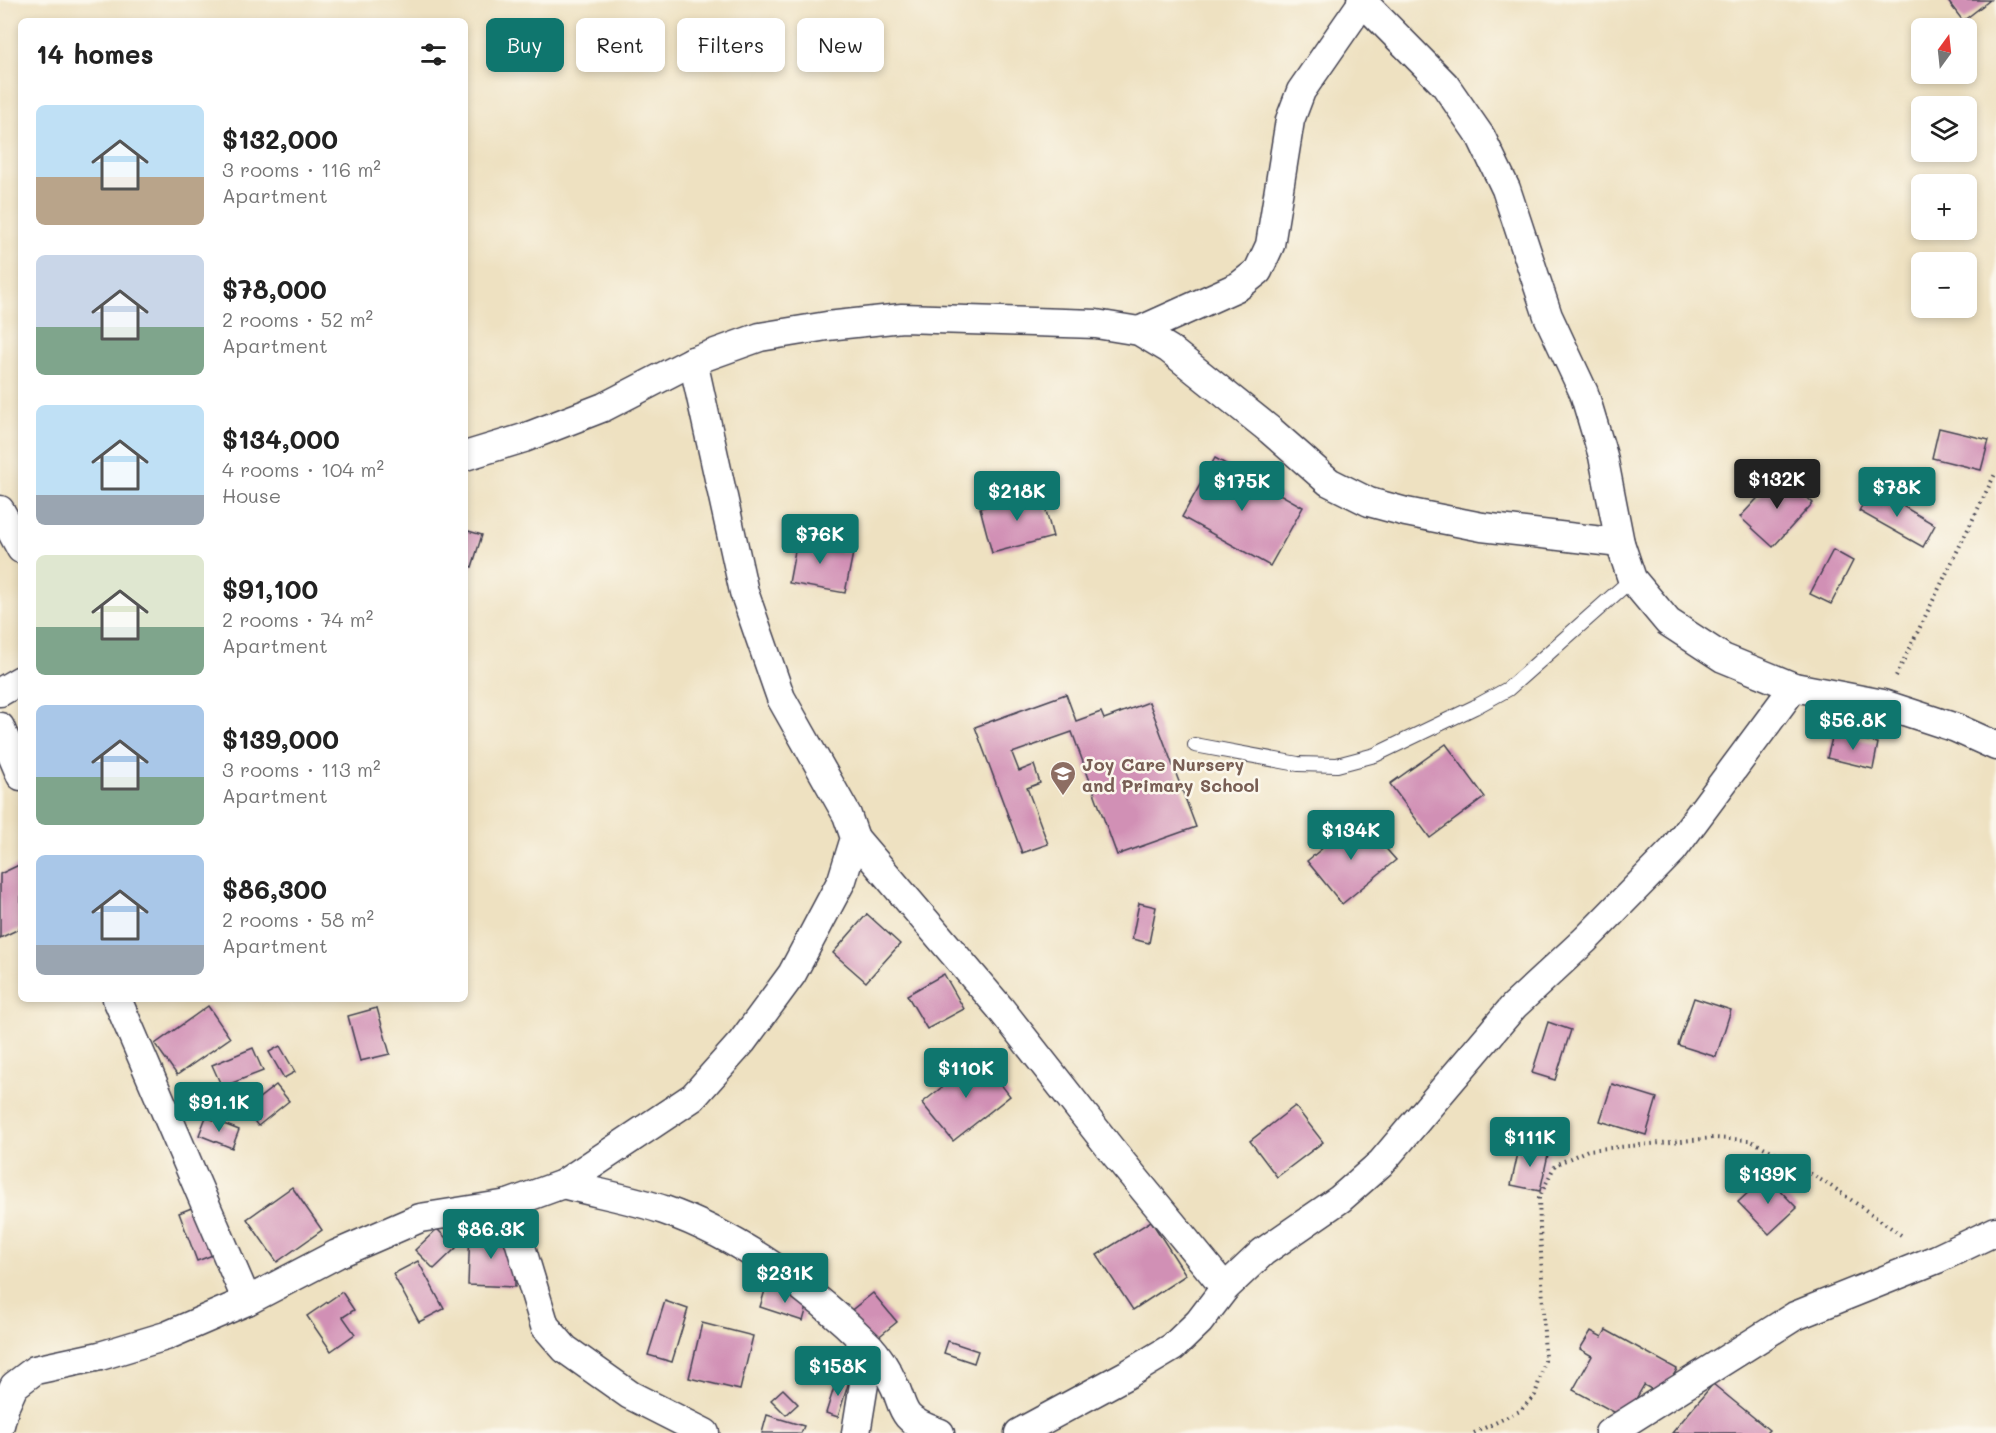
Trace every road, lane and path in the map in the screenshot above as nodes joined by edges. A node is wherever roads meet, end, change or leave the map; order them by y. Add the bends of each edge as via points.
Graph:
1 (1362, 2) edge
2 (1139, 331) junction
3 (693, 361) junction
4 (468, 455) edge
5 (1996, 472) edge
6 (0, 510) edge
7 (18, 543) edge
8 (1620, 543) junction
9 (1632, 579) junction
10 (18, 682) edge
11 (1794, 687) junction
12 (0, 692) edge
13 (1883, 704) junction
14 (0, 727) edge
15 (1196, 745) dead end
16 (1996, 746) edge
17 (18, 769) edge
18 (855, 838) junction
19 (118, 1002) edge
20 (563, 1184) junction
21 (508, 1204) junction
22 (1996, 1231) edge
23 (1937, 1259) junction
24 (1225, 1288) junction
25 (247, 1301) junction
26 (870, 1347) junction
27 (0, 1425) edge
28 (705, 1433) edge
29 (856, 1433) edge
30 (940, 1433) edge
31 (1018, 1433) edge
32 (1474, 1433) edge
33 (1609, 1433) edge

1 - 2 street via 1301,92 1290,120 1270,245 1258,272 1239,286
1 - 8 street via 1444,84 1481,136 1501,178 1548,316 1584,393 1604,456
2 - 3 street via 1085,324 902,318 760,337
2 - 8 street via 1178,356 1329,482 1369,502 1482,527
3 - 4 street via 604,408
3 - 18 street via 748,603 781,698 847,814
5 - 13 path
6 - 7 street
8 - 9 street
9 - 11 street via 1668,622 1723,658
9 - 15 lane via 1508,689 1375,755 1337,765 1299,764
10 - 12 street
11 - 13 street
11 - 24 street via 1673,850 1515,1006 1381,1163 1340,1198 1263,1252
13 - 16 street
14 - 17 street
18 - 20 street via 842,880 792,974 742,1042 693,1097
18 - 24 street via 1000,1008
19 - 25 street
20 - 21 street
20 - 26 street via 663,1210 707,1228 772,1266 830,1310
21 - 25 street via 420,1218 337,1254
21 - 28 street via 545,1326 565,1349 630,1395
22 - 23 street
23 - 32 path via 1837,1190 1749,1140 1713,1138 1588,1150 1555,1165 1539,1198 1545,1361 1535,1395 1520,1411
23 - 33 street via 1795,1316
24 - 31 street via 1173,1347
25 - 27 street via 165,1336 35,1370 14,1386
26 - 29 street
26 - 30 street via 896,1388 909,1418

